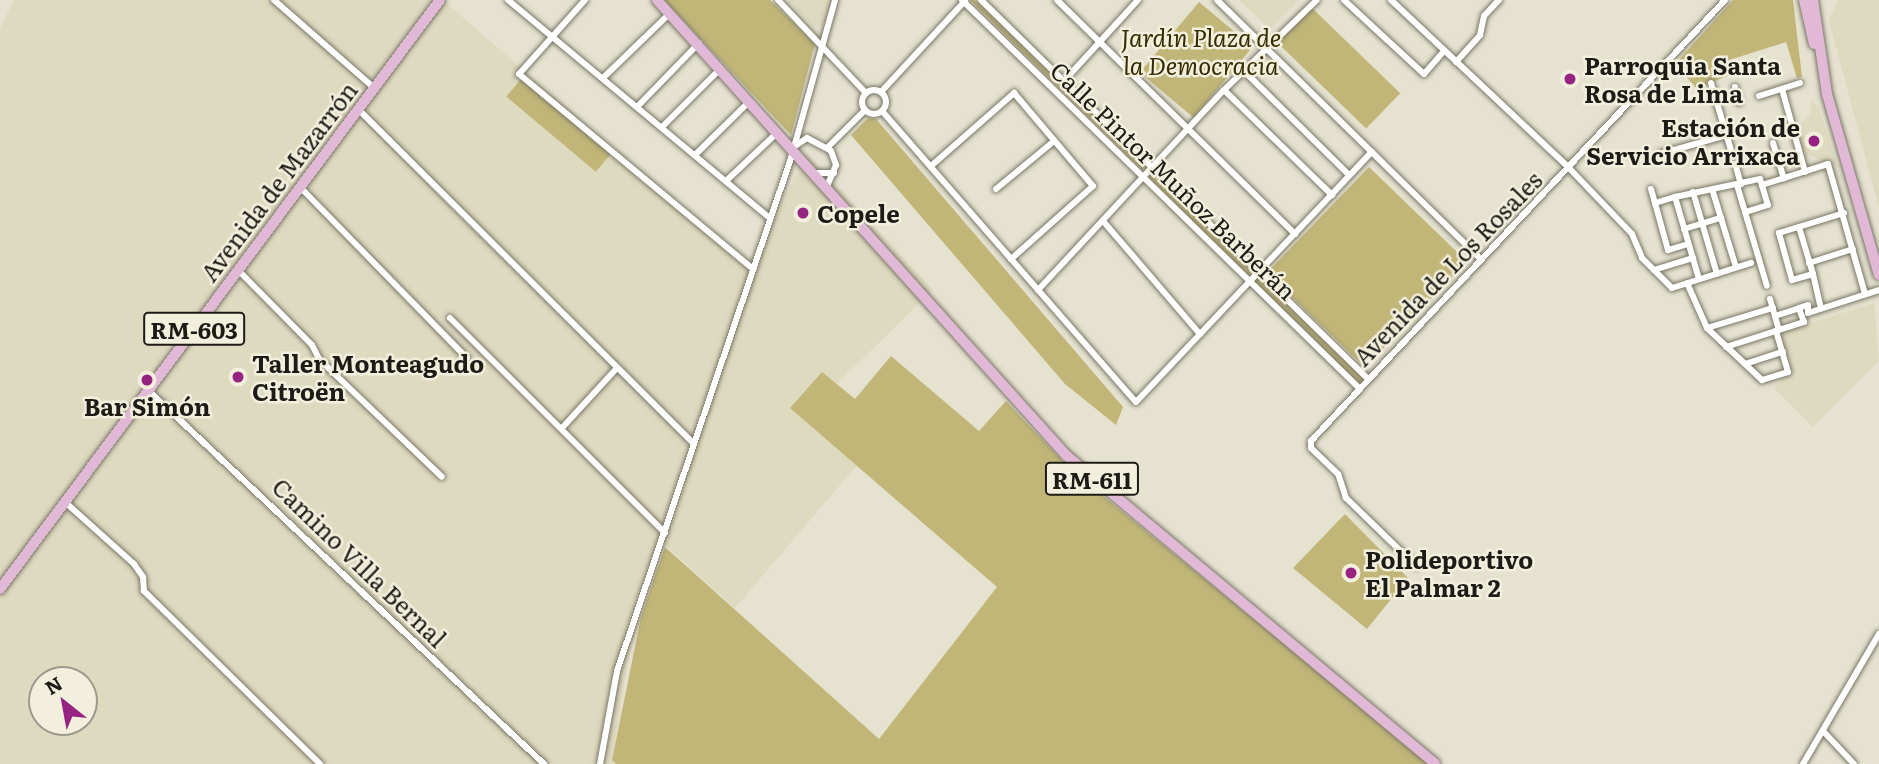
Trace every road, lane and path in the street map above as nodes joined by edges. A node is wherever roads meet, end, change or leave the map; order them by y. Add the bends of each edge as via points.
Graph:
1 (274, 0) edge
2 (440, 0) edge
3 (508, 0) edge
4 (657, 0) edge
5 (778, 0) edge
6 (835, 0) edge
7 (981, 0) edge
8 (1058, 0) edge
9 (1217, 0) edge
10 (1317, 0) edge
11 (1344, 0) edge
12 (1391, 0) edge
13 (1499, 0) edge
14 (1725, 0) edge
15 (1804, 0) edge
16 (1813, 0) edge
17 (964, 1) edge
18 (1135, 1) edge
19 (581, 2) edge
20 (670, 13) junction
21 (551, 35) junction
22 (699, 43) junction
23 (821, 43) junction
24 (1101, 43) junction
25 (1266, 47) junction
26 (1444, 51) junction
27 (1819, 58) junction
28 (1456, 62) junction
29 (721, 68) junction
30 (1243, 70) junction
31 (603, 78) junction
32 (1064, 82) junction
33 (1712, 83) dead end
34 (1800, 83) dead end
35 (1735, 87) dead end
36 (374, 88) junction
37 (1782, 89) junction
38 (1224, 90) junction
39 (881, 92) junction
40 (866, 93) junction
41 (1759, 96) dead end
42 (751, 100) junction
43 (1739, 102) dead end
44 (637, 107) junction
45 (358, 109) junction
46 (865, 110) junction
47 (882, 111) junction
48 (662, 127) junction
49 (1189, 128) junction
50 (799, 129) junction
51 (779, 132) junction
52 (1727, 135) junction
53 (807, 138) junction
54 (1054, 141) junction
55 (1773, 143) dead end
56 (794, 148) junction
57 (827, 148) junction
58 (1372, 152) junction
59 (1660, 154) dead end
60 (695, 155) junction
61 (1733, 158) dead end
62 (931, 166) junction
63 (1152, 167) junction
64 (1736, 167) dead end
65 (1569, 168) junction
66 (1805, 172) junction
67 (816, 173) junction
68 (834, 173) junction
69 (1349, 175) junction
70 (1143, 176) junction
71 (1784, 178) junction
72 (726, 181) junction
73 (1761, 182) junction
74 (1739, 185) junction
75 (827, 186) junction
76 (300, 187) junction
77 (996, 189) dead end
78 (1651, 189) dead end
79 (1693, 192) junction
80 (1713, 192) junction
81 (1332, 195) junction
82 (1675, 197) junction
83 (1655, 203) junction
84 (1745, 212) junction
85 (1844, 213) junction
86 (770, 218) junction
87 (1721, 218) junction
88 (1103, 221) junction
89 (1702, 224) junction
90 (1799, 227) junction
91 (1684, 229) junction
92 (1295, 234) junction
93 (1688, 244) junction
94 (1853, 249) junction
95 (1693, 258) junction
96 (1011, 259) junction
97 (1481, 260) junction
98 (1751, 262) dead end
99 (1809, 262) junction
100 (1736, 267) junction
101 (753, 269) junction
102 (238, 270) junction
103 (1654, 270) junction
104 (1259, 272) junction
105 (1717, 274) junction
106 (1813, 274) junction
107 (1879, 275) edge
108 (1699, 279) junction
109 (1250, 282) junction
110 (1687, 283) junction
111 (1767, 286) dead end
112 (1038, 290) junction
113 (1879, 290) edge
114 (1865, 295) junction
115 (1770, 299) dead end
116 (1773, 308) junction
117 (1799, 308) junction
118 (1821, 308) junction
119 (1775, 316) junction
120 (450, 318) dead end
121 (1707, 328) junction
122 (1778, 330) junction
123 (1200, 334) junction
124 (1726, 347) junction
125 (1783, 352) junction
126 (467, 358) dead end
127 (1745, 364) junction
128 (617, 369) junction
129 (1368, 379) junction
130 (1359, 388) junction
131 (148, 390) junction
132 (562, 428) junction
133 (692, 443) junction
134 (442, 477) dead end
135 (65, 502) junction
136 (665, 533) junction
137 (1416, 566) dead end
138 (0, 589) edge
139 (1879, 634) edge
140 (1823, 731) junction
141 (320, 764) edge
142 (544, 764) edge
143 (600, 764) edge
144 (1435, 764) edge
145 (1803, 764) edge
146 (1854, 764) edge

1 - 36 street
2 - 36 main road, Avenida de Mazarrón / RM-603
3 - 21 street
4 - 20 main road, RM-611
5 - 23 street
6 - 23 street
7 - 32 street, Calle Pintor Muñoz Barberán
8 - 24 street
9 - 25 street
10 - 25 street
11 - 26 street via 1424,74
12 - 26 street
13 - 28 street via 1484,16 1480,34
14 - 65 street, Avenida de Los Rosales
15 - 27 main road
16 - 27 main road
17 - 39 street
17 - 70 street, Calle Pintor Muñoz Barberán
18 - 24 street
19 - 21 street
20 - 22 main road, RM-611
20 - 31 street
21 - 31 street
21 - 101 street via 519,74
22 - 29 main road, RM-611
22 - 44 street
23 - 40 street
23 - 50 street
24 - 32 street
24 - 49 street
25 - 30 street
25 - 58 street
26 - 28 street
27 - 107 main road
28 - 65 street
29 - 42 main road, RM-611
29 - 48 street
30 - 38 street
30 - 69 street
31 - 44 street
32 - 63 street, Calle Pintor Muñoz Barberán
33 - 52 street
34 - 37 street
35 - 43 street
36 - 45 main road, Avenida de Mazarrón / RM-603
37 - 41 street
37 - 66 street
38 - 49 street
38 - 81 street
39 - 40 street
39 - 47 street via 887,101
40 - 46 street
42 - 51 main road, RM-611
42 - 60 street
44 - 48 street
45 - 76 main road, Avenida de Mazarrón / RM-603
45 - 128 street
46 - 47 street via 873,114
46 - 57 street
47 - 62 street
48 - 60 street
49 - 63 street
49 - 92 street
50 - 53 street
50 - 56 street
51 - 56 main road, RM-611
51 - 72 street
52 - 59 street
52 - 61 street
53 - 56 street
53 - 57 street
54 - 62 street via 1014,93
54 - 77 street
54 - 96 street via 1093,187
55 - 71 street
56 - 67 main road, RM-611
56 - 86 street
57 - 68 street via 834,158
58 - 69 street
58 - 97 street
60 - 72 street
62 - 96 street
63 - 70 street
63 - 104 street, Calle Pintor Muñoz Barberán
64 - 74 street
65 - 97 street, Avenida de Los Rosales
65 - 103 street via 1632,234 1642,258
66 - 71 street
66 - 85 street via 1828,164
67 - 68 street
67 - 75 main road, RM-611
68 - 75 street
69 - 81 street
70 - 88 street
70 - 109 street, Calle Pintor Muñoz Barberán
71 - 73 street
72 - 86 street
73 - 74 street
73 - 84 street via 1768,205
74 - 80 street
74 - 84 street
75 - 144 main road, RM-611 via 1083,472
76 - 102 main road, Avenida de Mazarrón / RM-603
76 - 126 street
78 - 83 street
79 - 80 street via 1712,186
79 - 82 street
79 - 89 street
80 - 87 street
81 - 92 street
82 - 83 street
82 - 91 street
83 - 93 street via 1668,250
84 - 111 street
85 - 90 street
85 - 94 street
86 - 101 street
87 - 89 street
87 - 100 street
88 - 112 street
88 - 123 street
89 - 91 street
89 - 105 street
90 - 99 street
90 - 106 street via 1779,233 1793,280
91 - 93 street
92 - 104 street
93 - 95 street
94 - 99 street
94 - 114 street
95 - 103 street
95 - 108 street
96 - 112 street
97 - 129 street, Avenida de Los Rosales
98 - 100 street
99 - 106 street
100 - 105 street
101 - 133 street
102 - 131 main road, Avenida de Mazarrón / RM-603
102 - 134 street via 312,345 319,359
103 - 110 street via 1672,288
104 - 109 street
104 - 129 street, Calle Pintor Muñoz Barberán
105 - 108 street
106 - 118 street
108 - 110 street
109 - 123 street
109 - 130 street, Calle Pintor Muñoz Barberán
110 - 121 street
112 - 123 street via 1136,402
113 - 114 street
114 - 118 street
115 - 116 street
116 - 119 street
116 - 121 street
117 - 118 street via 1808,305 1808,313
117 - 119 street
117 - 122 street via 1804,322
119 - 122 street
120 - 132 street
121 - 124 street
122 - 124 street
122 - 125 street
124 - 127 street
125 - 127 street
125 - 127 street via 1788,372 1762,380
128 - 132 street
128 - 133 street
129 - 130 street, Avenida de Los Rosales
130 - 137 street, Avenida de Los Rosales via 1311,441 1311,448 1338,474 1346,498
131 - 135 main road, Avenida de Mazarrón / RM-603
131 - 142 street, Camino Villa Bernal
132 - 136 street
133 - 136 street
135 - 138 main road, Avenida de Mazarrón / RM-603
135 - 141 street via 134,564 143,577 144,591
136 - 143 street via 617,671
139 - 140 street
140 - 145 street
140 - 146 street

